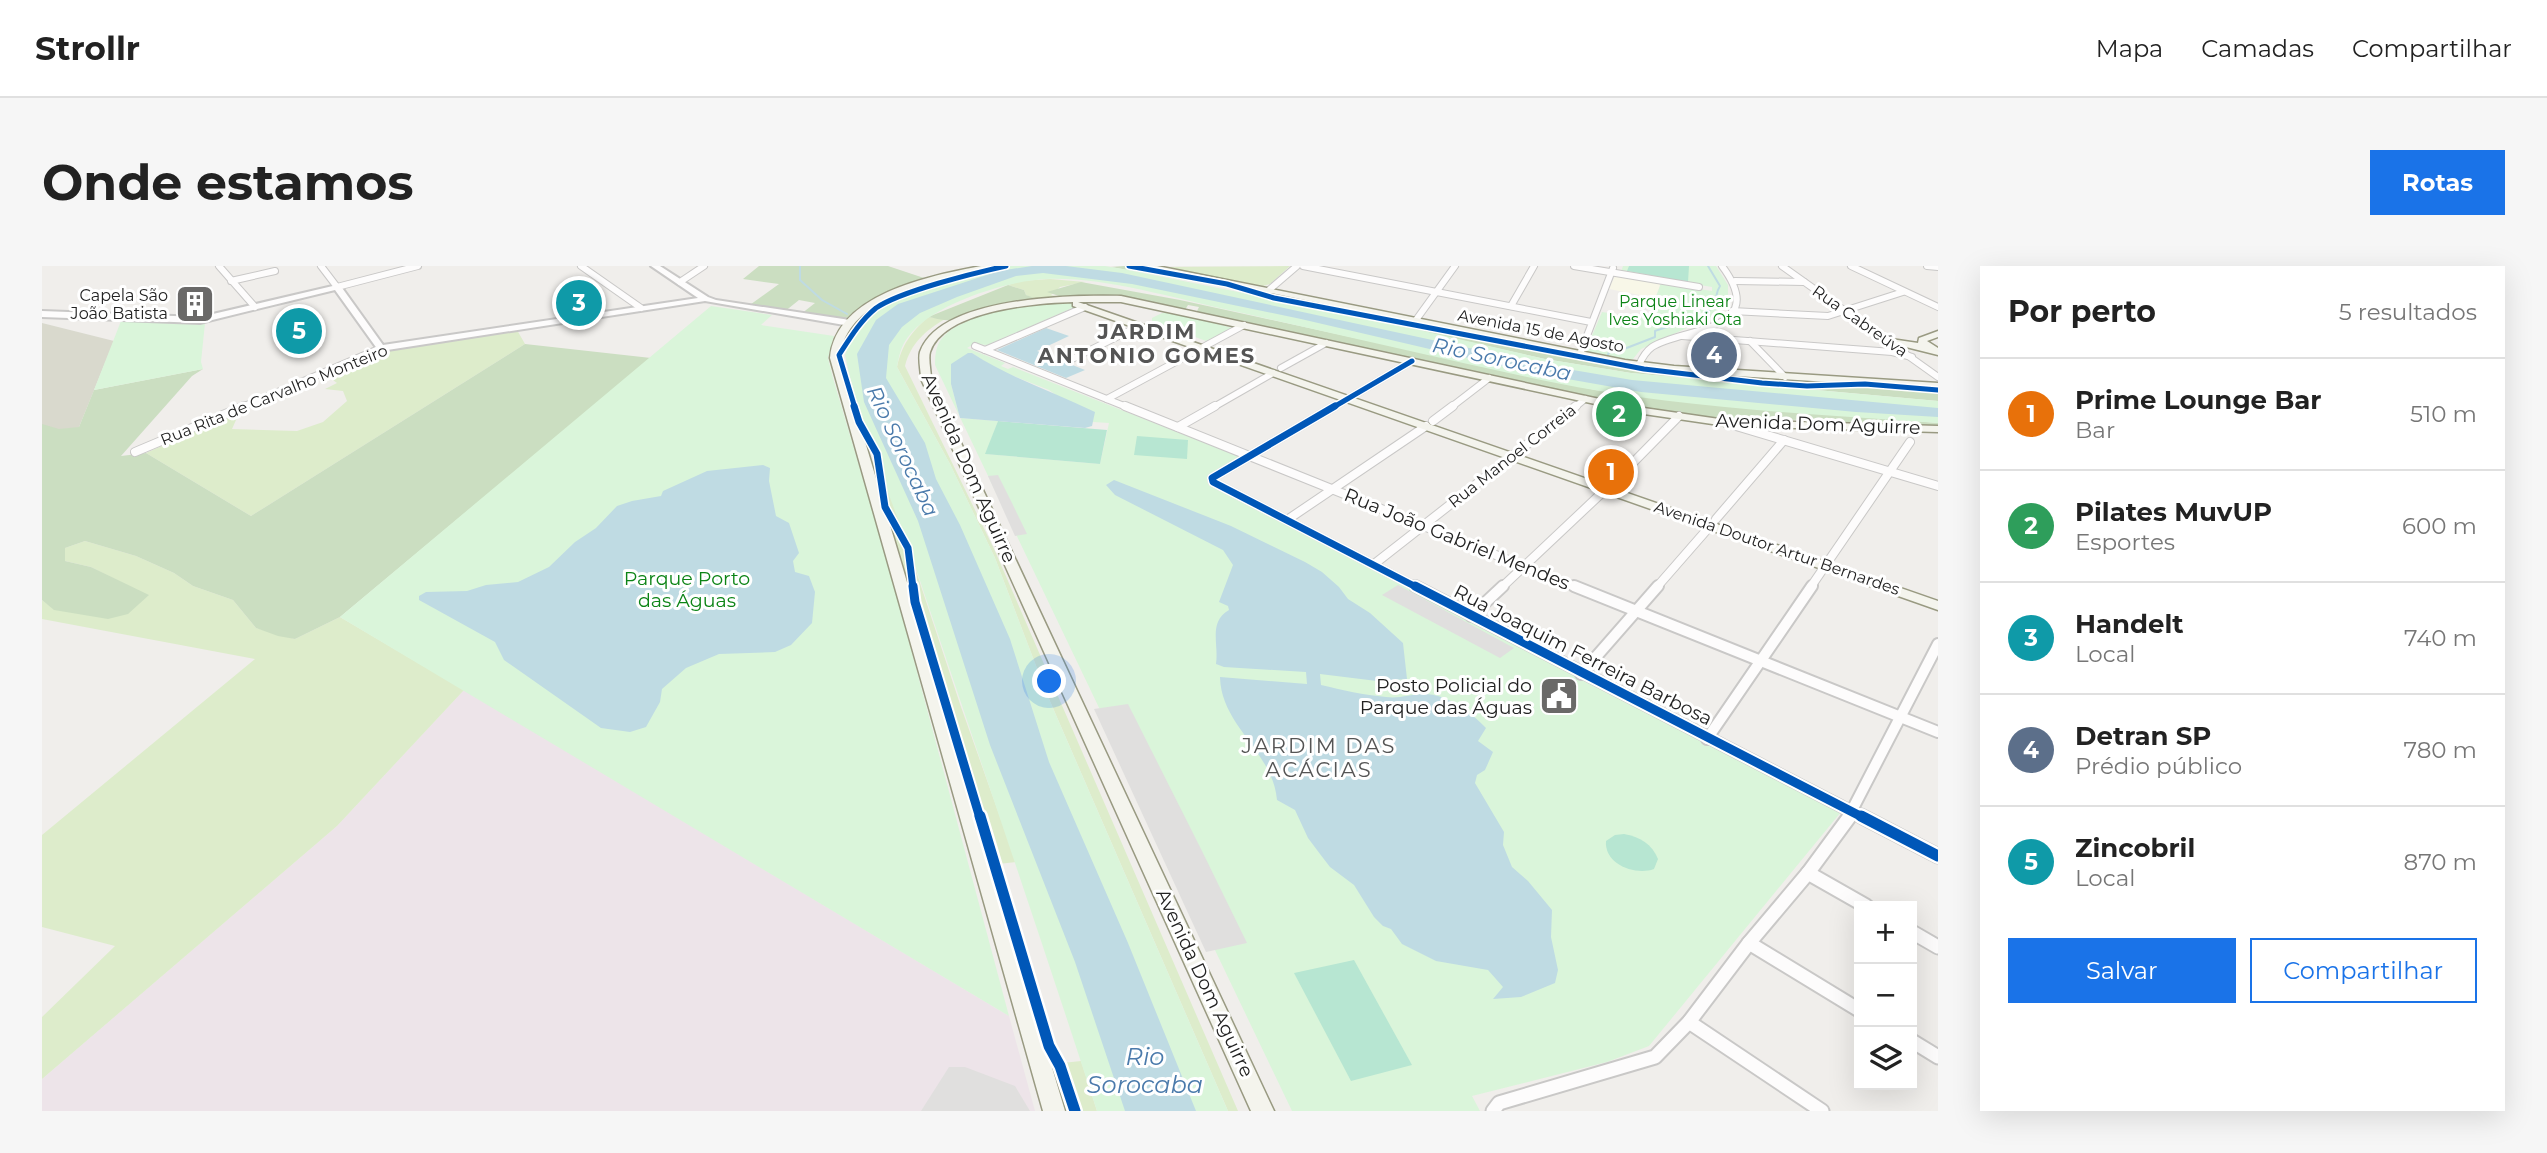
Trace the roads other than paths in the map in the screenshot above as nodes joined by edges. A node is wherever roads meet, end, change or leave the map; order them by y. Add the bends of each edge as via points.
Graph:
1 (219, 266) edge
2 (321, 266) edge
3 (418, 266) edge
4 (581, 266) edge
5 (655, 266) edge
6 (994, 266) edge
7 (1144, 266) edge
8 (1297, 266) edge
9 (1303, 266) edge
10 (1373, 266) edge
11 (1455, 266) edge
12 (1534, 266) edge
13 (1574, 266) edge
14 (1722, 266) edge
15 (1782, 266) edge
16 (1851, 266) edge
17 (1927, 266) edge
18 (702, 267) edge
19 (1938, 267) edge
20 (1612, 269) edge
21 (275, 271) dead end
22 (1363, 278) junction
23 (231, 281) junction
24 (1735, 281) junction
25 (680, 282) junction
26 (1804, 282) junction
27 (337, 287) junction
28 (1699, 287) dead end
29 (1269, 290) junction
30 (1437, 292) junction
31 (1903, 292) junction
32 (705, 299) junction
33 (1080, 305) joint
34 (1511, 306) junction
35 (255, 307) junction
36 (1938, 307) edge
37 (642, 308) junction
38 (1170, 309) junction
39 (1732, 311) junction
40 (1847, 312) junction
41 (42, 314) edge
42 (1416, 320) junction
43 (1591, 322) junction
44 (850, 323) junction
45 (1142, 324) junction
46 (1244, 325) junction
47 (1938, 334) edge
48 (1682, 336) junction
49 (1750, 341) junction
50 (1326, 343) junction
51 (1895, 344) junction
52 (975, 346) dead end
53 (1206, 346) junction
54 (381, 348) junction
55 (985, 350) junction
56 (1875, 350) junction
57 (1933, 350) edge
58 (1580, 354) junction
59 (1912, 357) junction
60 (1070, 360) dead end
61 (1412, 361) junction
62 (1639, 365) junction
63 (1277, 371) junction
64 (1785, 377) junction
65 (1938, 377) edge
66 (1489, 378) junction
67 (1938, 386) edge
68 (1351, 396) junction
69 (1107, 399) junction
70 (1585, 399) junction
71 (1679, 416) junction
72 (1429, 423) junction
73 (1178, 427) junction
74 (1759, 429) junction
75 (1938, 429) edge
76 (1784, 440) junction
77 (1910, 442) dead end
78 (135, 452) dead end
79 (1516, 454) junction
80 (1248, 456) junction
81 (1889, 472) junction
82 (1609, 486) junction
83 (1938, 486) edge
84 (1332, 489) junction
85 (1287, 520) junction
86 (1713, 522) junction
87 (1424, 526) junction
88 (1828, 562) junction
89 (1373, 565) junction
90 (1524, 566) junction
91 (1938, 595) edge
92 (1938, 606) edge
93 (1636, 611) junction
94 (1471, 617) junction
95 (1938, 644) edge
96 (1760, 661) junction
97 (1581, 674) junction
98 (1901, 717) junction
99 (1938, 732) edge
100 (1707, 738) junction
101 (1852, 813) junction
102 (1938, 856) edge
103 (1808, 873) junction
104 (1857, 901) edge
105 (1917, 935) edge
106 (1749, 943) junction
107 (1938, 947) edge
108 (1854, 1007) edge
109 (1689, 1022) junction
110 (1917, 1044) edge
111 (1938, 1057) edge
112 (1054, 1111) edge
113 (1263, 1111) edge
114 (1493, 1111) edge
115 (1822, 1111) edge

1 - 23 street
2 - 27 street
3 - 27 street
4 - 37 street
5 - 25 street
6 - 44 main road via 896,292
7 - 29 main road, Avenida 15 de Agosto
8 - 29 street
9 - 22 street
10 - 22 street
11 - 30 street
12 - 34 street
13 - 20 street
14 - 24 street
15 - 26 street, Rua Cabreúva
16 - 31 street
17 - 19 street
18 - 25 street
20 - 28 street
20 - 43 street
21 - 23 street
22 - 30 street
23 - 35 street
24 - 26 street
24 - 39 street via 1738,295
25 - 32 street
26 - 40 street, Rua Cabreúva
27 - 35 street
27 - 54 street
29 - 42 main road, Avenida 15 de Agosto
30 - 34 street
30 - 42 street
31 - 36 street
31 - 40 street
32 - 37 street, Rua Rita de Carvalho Monteiro
32 - 44 street
33 - 45 main road, Avenida Doutor Artur Bernardes
33 - 55 street
34 - 43 street
35 - 41 street via 200,320
37 - 54 street, Rua Rita de Carvalho Monteiro
38 - 45 main road
38 - 46 main road, Avenida Dom Aguirre
38 - 113 main road, Avenida Dom Aguirre via 1093,298 985,312 953,322 930,338 922,368
39 - 40 street via 1821,316
39 - 48 street via 1703,331
40 - 51 street, Rua Cabreúva
42 - 58 main road, Avenida 15 de Agosto
43 - 58 street
44 - 112 main road via 837,341 835,358
45 - 53 main road, Avenida Doutor Artur Bernardes
45 - 60 street
46 - 50 main road, Avenida Dom Aguirre
46 - 53 street
47 - 57 main road via 1922,340
48 - 49 street
48 - 62 street via 1654,345
49 - 56 street
49 - 64 street
50 - 61 main road, Avenida Dom Aguirre
50 - 63 street
51 - 56 street
51 - 57 main road
51 - 59 street, Rua Cabreúva
52 - 55 street, Rua João Gabriel Mendes
53 - 63 main road, Avenida Doutor Artur Bernardes
53 - 69 street
54 - 78 street, Rua Rita de Carvalho Monteiro
55 - 69 street, Rua João Gabriel Mendes
56 - 59 street
58 - 62 main road, Avenida 15 de Agosto
59 - 65 street, Rua Cabreúva
61 - 66 main road, Avenida Dom Aguirre
61 - 68 street
62 - 64 main road, Avenida 15 de Agosto
63 - 68 main road, Avenida Doutor Artur Bernardes
63 - 73 street
64 - 67 main road, Avenida 15 de Agosto
66 - 70 main road, Avenida Dom Aguirre
66 - 72 street
68 - 72 main road, Avenida Doutor Artur Bernardes
68 - 80 street
69 - 73 street, Rua João Gabriel Mendes
70 - 71 main road, Avenida Dom Aguirre
70 - 79 street, Rua Manoel Correia
71 - 74 main road, Avenida Dom Aguirre
71 - 82 street
72 - 79 main road, Avenida Doutor Artur Bernardes
72 - 84 street
73 - 80 street, Rua João Gabriel Mendes
74 - 75 main road, Avenida Dom Aguirre
74 - 76 street
76 - 81 street
76 - 86 street
77 - 81 street
79 - 82 main road, Avenida Doutor Artur Bernardes
79 - 87 street, Rua Manoel Correia
80 - 84 street, Rua João Gabriel Mendes
80 - 85 street, Rua Joaquim Ferreira Barbosa via 1212,478 1213,482
81 - 83 street
81 - 88 street
82 - 86 main road, Avenida Doutor Artur Bernardes
82 - 90 street
84 - 85 street
84 - 87 street, Rua João Gabriel Mendes
85 - 89 street, Rua Joaquim Ferreira Barbosa
86 - 88 main road, Avenida Doutor Artur Bernardes
86 - 93 street
87 - 89 street, Rua Manoel Correia
87 - 90 street, Rua João Gabriel Mendes
88 - 91 main road, Avenida Doutor Artur Bernardes
88 - 92 main road, Avenida Doutor Artur Bernardes
88 - 96 street
89 - 94 street, Rua Joaquim Ferreira Barbosa
90 - 93 street, Rua João Gabriel Mendes
90 - 94 street
93 - 96 street, Rua João Gabriel Mendes
93 - 97 street
94 - 97 street, Rua Joaquim Ferreira Barbosa
95 - 98 street
96 - 98 street, Rua João Gabriel Mendes
96 - 100 street
97 - 100 street, Rua Joaquim Ferreira Barbosa
98 - 99 street, Rua João Gabriel Mendes
98 - 101 street
100 - 101 street, Rua Joaquim Ferreira Barbosa
101 - 102 street, Rua Joaquim Ferreira Barbosa
101 - 103 street
103 - 104 street
103 - 106 street
105 - 107 street
106 - 108 street
106 - 109 street
109 - 114 street via 1655,1057 1499,1103
109 - 115 street
110 - 111 street

